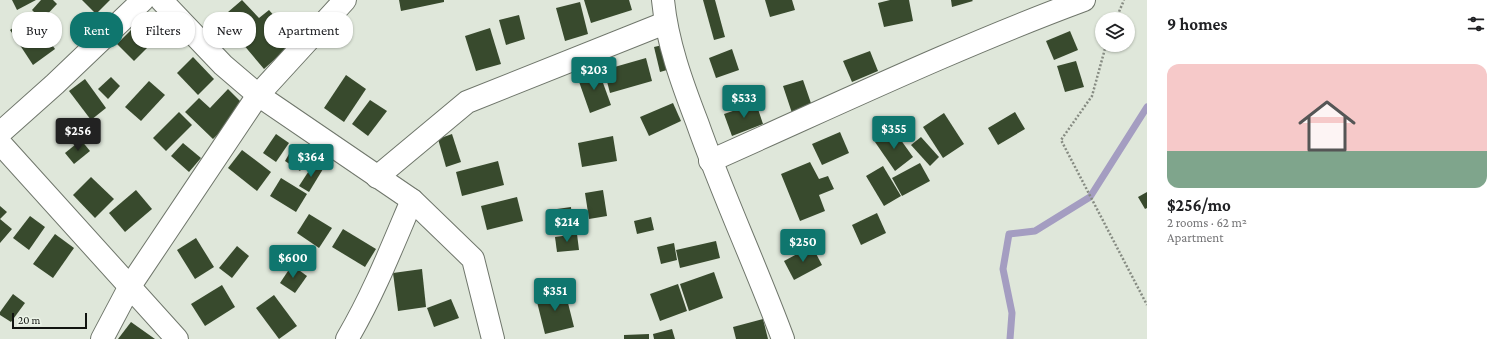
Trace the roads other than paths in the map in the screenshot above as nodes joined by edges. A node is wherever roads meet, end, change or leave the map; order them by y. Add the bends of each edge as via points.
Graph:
1 (143, 0) edge
2 (161, 0) edge
3 (345, 0) edge
4 (663, 0) edge
5 (1084, 0) edge
6 (665, 23) junction
7 (258, 95) junction
8 (0, 133) edge
9 (0, 143) edge
10 (710, 161) junction
11 (378, 177) junction
12 (412, 200) junction
13 (130, 286) junction
14 (102, 339) edge
15 (177, 339) edge
16 (347, 339) edge
17 (494, 339) edge
18 (783, 339) edge

1 - 8 street
2 - 7 street via 223,65
3 - 7 street
4 - 6 street
5 - 10 street via 970,45
6 - 10 street
6 - 11 street via 467,102
7 - 11 street
7 - 13 street
9 - 13 street
10 - 18 street
11 - 12 street
12 - 16 street
12 - 17 street via 473,259
13 - 14 street
13 - 15 street

